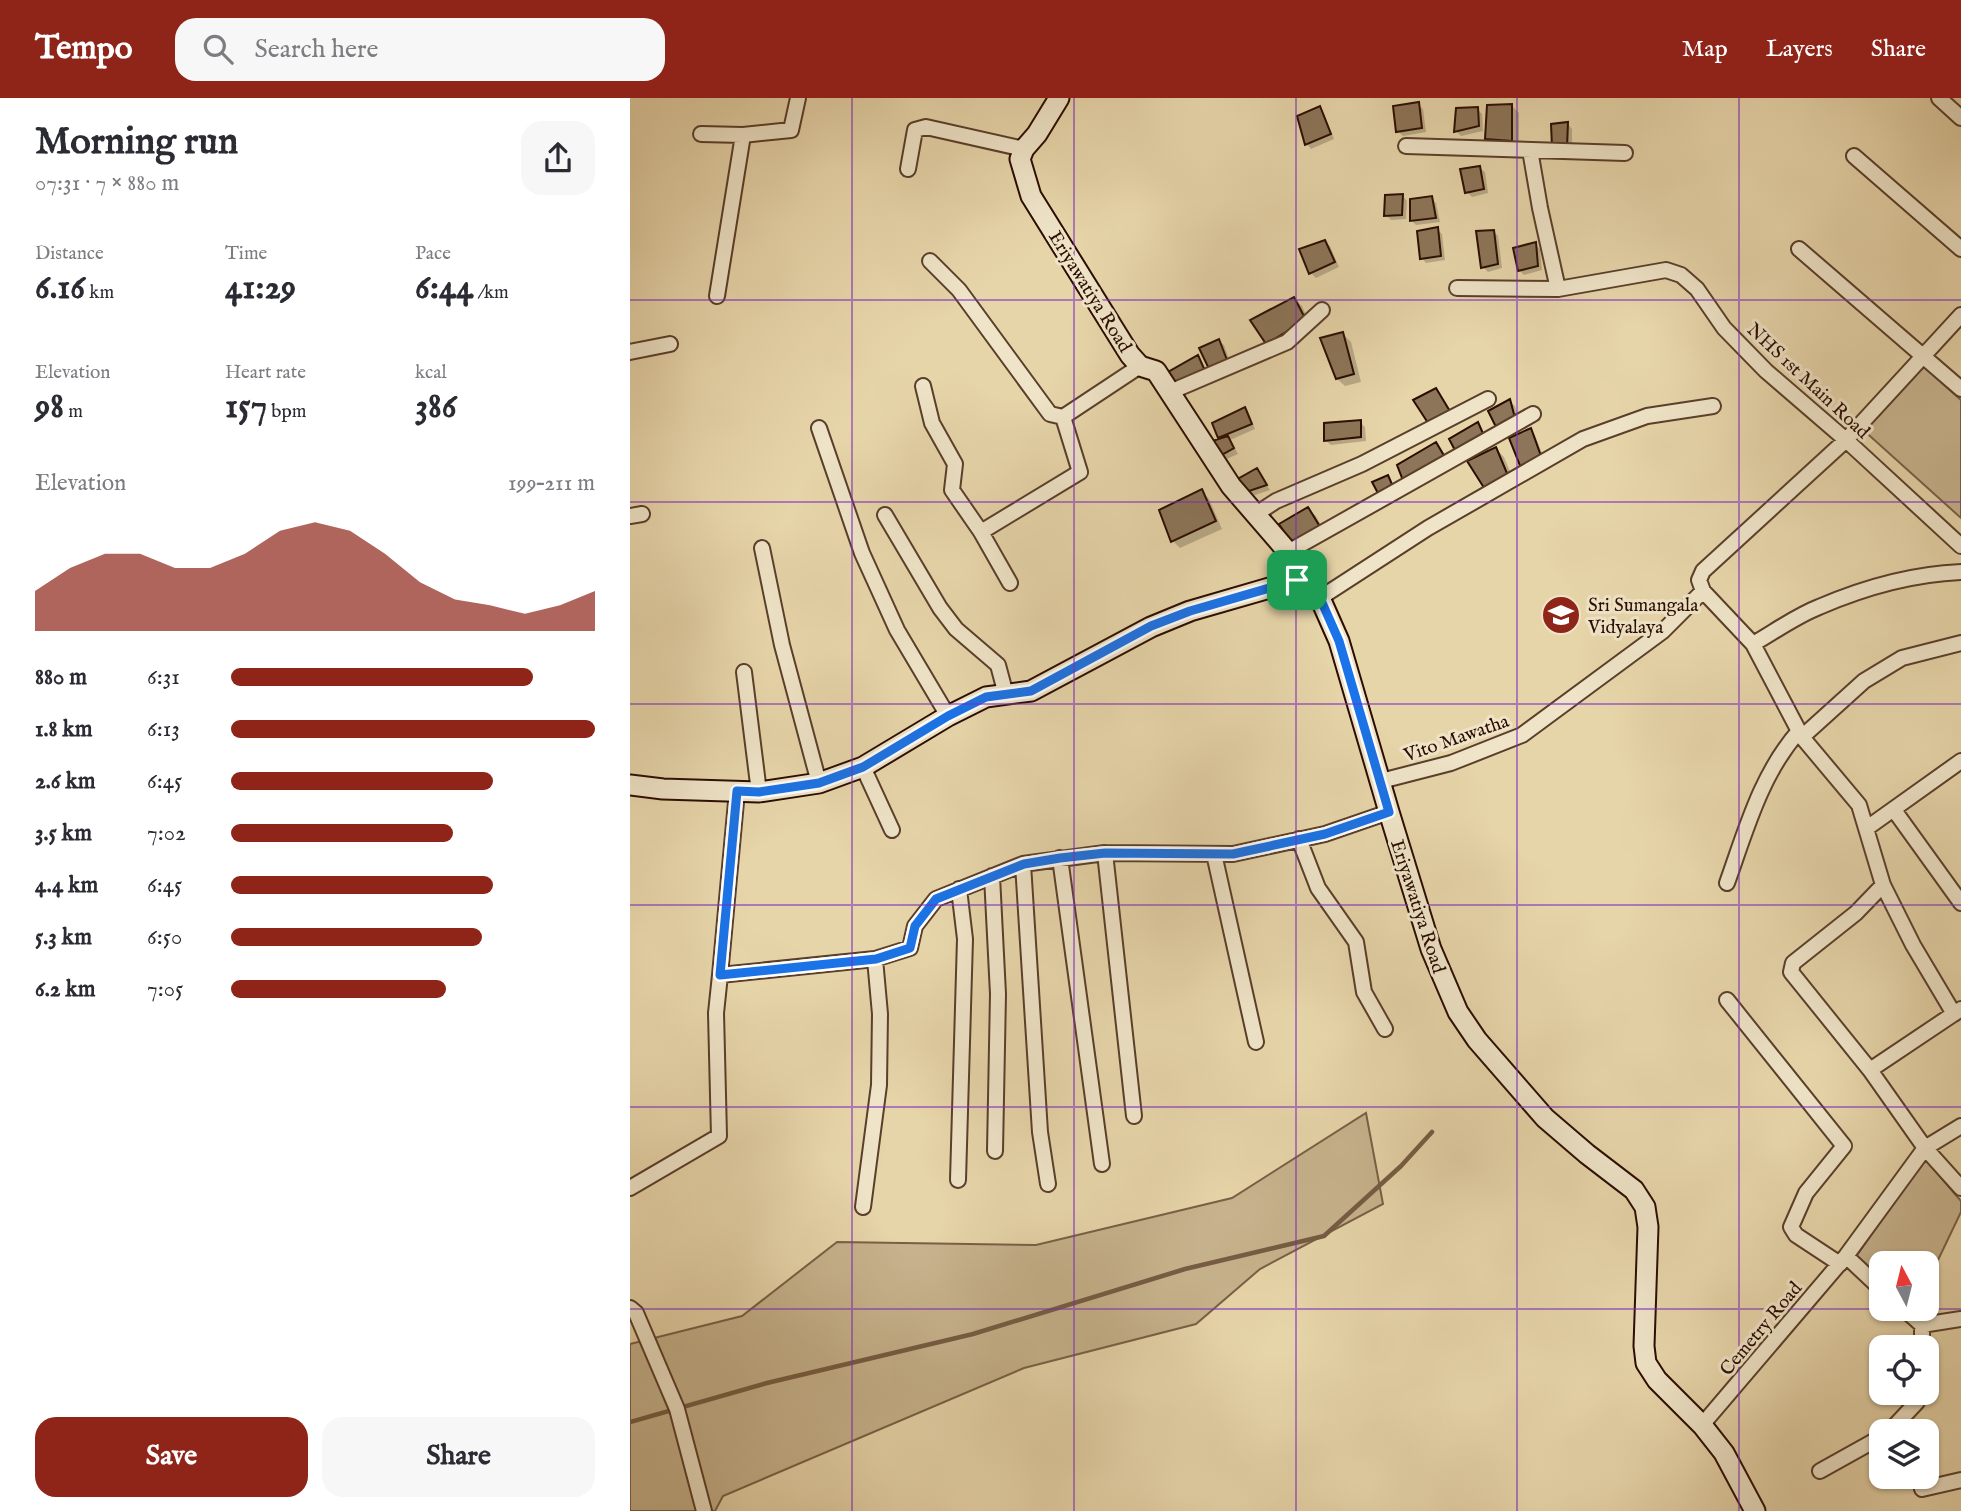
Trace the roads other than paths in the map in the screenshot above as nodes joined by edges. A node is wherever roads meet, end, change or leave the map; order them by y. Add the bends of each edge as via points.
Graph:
1 (799, 98) edge
2 (1059, 98) edge
3 (1939, 98) edge
4 (1961, 118) edge
5 (701, 134) dead end
6 (743, 135) junction
7 (1406, 146) dead end
8 (1024, 149) junction
9 (1530, 150) junction
10 (1625, 153) dead end
11 (1854, 156) dead end
12 (908, 169) dead end
13 (1799, 249) dead end
14 (1961, 249) edge
15 (930, 261) dead end
16 (1458, 288) dead end
17 (1559, 289) junction
18 (717, 296) dead end
19 (1322, 310) dead end
20 (1961, 314) edge
21 (670, 344) dead end
22 (630, 352) edge
23 (1924, 355) junction
24 (1140, 366) junction
25 (923, 386) dead end
26 (1961, 389) edge
27 (1170, 392) junction
28 (1488, 399) dead end
29 (1713, 406) dead end
30 (1533, 414) dead end
31 (1063, 417) junction
32 (819, 428) dead end
33 (1846, 440) junction
34 (1256, 514) junction
35 (886, 515) dead end
36 (981, 532) junction
37 (1961, 546) edge
38 (762, 548) dead end
39 (1288, 552) junction
40 (1961, 572) edge
41 (1297, 580) junction
42 (1010, 583) dead end
43 (1703, 591) junction
44 (1320, 598) junction
45 (1961, 643) edge
46 (1753, 644) junction
47 (744, 673) dead end
48 (1006, 695) junction
49 (948, 716) junction
50 (1800, 734) junction
51 (1961, 761) edge
52 (863, 767) junction
53 (1381, 781) junction
54 (819, 783) junction
55 (630, 785) edge
56 (737, 791) junction
57 (759, 792) junction
58 (1894, 810) junction
59 (1389, 812) junction
60 (1867, 828) junction
61 (892, 830) dead end
62 (1300, 839) junction
63 (1105, 853) junction
64 (1214, 853) junction
65 (1060, 858) junction
66 (1024, 864) junction
67 (992, 876) junction
68 (1727, 883) dead end
69 (1882, 884) junction
70 (959, 889) junction
71 (1959, 894) edge
72 (876, 959) junction
73 (720, 975) junction
74 (1727, 1000) dead end
75 (1957, 1012) edge
76 (1385, 1029) dead end
77 (1256, 1042) dead end
78 (1870, 1070) junction
79 (1134, 1116) dead end
80 (1961, 1126) edge
81 (1925, 1148) junction
82 (995, 1151) dead end
83 (1102, 1164) dead end
84 (958, 1180) dead end
85 (1048, 1184) dead end
86 (630, 1188) edge
87 (1961, 1188) edge
88 (863, 1207) dead end
89 (1843, 1260) junction
90 (1869, 1280) edge
91 (630, 1308) edge
92 (1961, 1319) edge
93 (1918, 1321) edge
94 (1922, 1325) junction
95 (1922, 1335) edge
96 (1914, 1405) edge
97 (1901, 1419) edge
98 (1702, 1425) junction
99 (1869, 1444) edge
100 (1820, 1472) dead end
101 (1961, 1480) edge
102 (1939, 1485) edge
103 (704, 1511) edge
104 (1755, 1511) edge

1 - 6 street via 791,131
2 - 8 street
3 - 4 street
5 - 6 street
6 - 18 street
7 - 9 street
8 - 12 street via 926,127 915,130
8 - 24 street, Eriyawatiya Road via 1020,159 1031,196
9 - 10 street
9 - 17 street
11 - 14 street
13 - 23 street
15 - 31 street via 959,290 1050,414
16 - 17 street, NHS 1st Main Road
17 - 33 street, NHS 1st Main Road via 1666,270 1681,275 1766,371
19 - 27 street via 1287,342
20 - 23 street
21 - 22 street
23 - 26 street
23 - 33 street
24 - 27 street, Eriyawatiya Road via 1156,371
24 - 31 street
25 - 36 street via 932,423 955,464 952,490
27 - 34 street, Eriyawatiya Road via 1231,486
28 - 34 street
29 - 44 street via 1647,416 1583,439 1428,528
30 - 39 street
31 - 36 street via 1080,472
32 - 49 street via 862,553 897,630
33 - 37 street, NHS 1st Main Road
33 - 43 street via 1703,571 1699,580
34 - 39 street, Eriyawatiya Road
35 - 48 street via 956,629 998,665
36 - 42 street
38 - 54 street
39 - 41 street, Eriyawatiya Road
40 - 46 street via 1886,584 1818,607
41 - 44 street, Eriyawatiya Road
41 - 48 street via 1151,626 1031,691
43 - 46 street
43 - 53 street, Vito Mawatha via 1662,631 1522,735 1451,763
44 - 53 street, Eriyawatiya Road via 1339,641
45 - 50 street via 1902,658 1864,681
46 - 50 street
47 - 57 street
48 - 49 street via 986,697
49 - 52 street
50 - 60 street via 1859,805
50 - 68 street via 1784,747 1762,787
51 - 58 street
52 - 54 street
52 - 61 street
53 - 59 street, Eriyawatiya Road
54 - 57 street
55 - 56 street
56 - 57 street
56 - 73 street
58 - 60 street
58 - 71 street
59 - 62 street
59 - 98 street, Eriyawatiya Road via 1432,949 1458,1012 1545,1118 1634,1190 1646,1207 1646,1363
60 - 69 street
62 - 64 street via 1233,854
62 - 76 street via 1318,888 1356,942 1364,992
63 - 64 street
63 - 65 street
63 - 79 street
64 - 77 street
65 - 66 street
65 - 83 street
66 - 67 street
66 - 85 street via 1040,1132
67 - 70 street
67 - 82 street via 998,994
69 - 75 street via 1913,945
69 - 78 street via 1856,914 1793,963 1791,972
70 - 72 street via 936,899 915,926 910,948
70 - 84 street via 965,939
72 - 73 street
72 - 88 street via 879,1086
73 - 86 street via 716,1013 719,1136
74 - 89 street via 1844,1146 1806,1193 1791,1227 1796,1236
75 - 78 street
78 - 81 street
80 - 81 street, Cemetry Road
81 - 87 street
81 - 89 street, Cemetry Road
89 - 90 street
89 - 98 street, Cemetry Road
91 - 103 street via 677,1409
92 - 94 street
93 - 94 street
94 - 95 street
96 - 97 street
98 - 104 street, Eriyawatiya Road via 1724,1452
99 - 100 street
101 - 102 street

